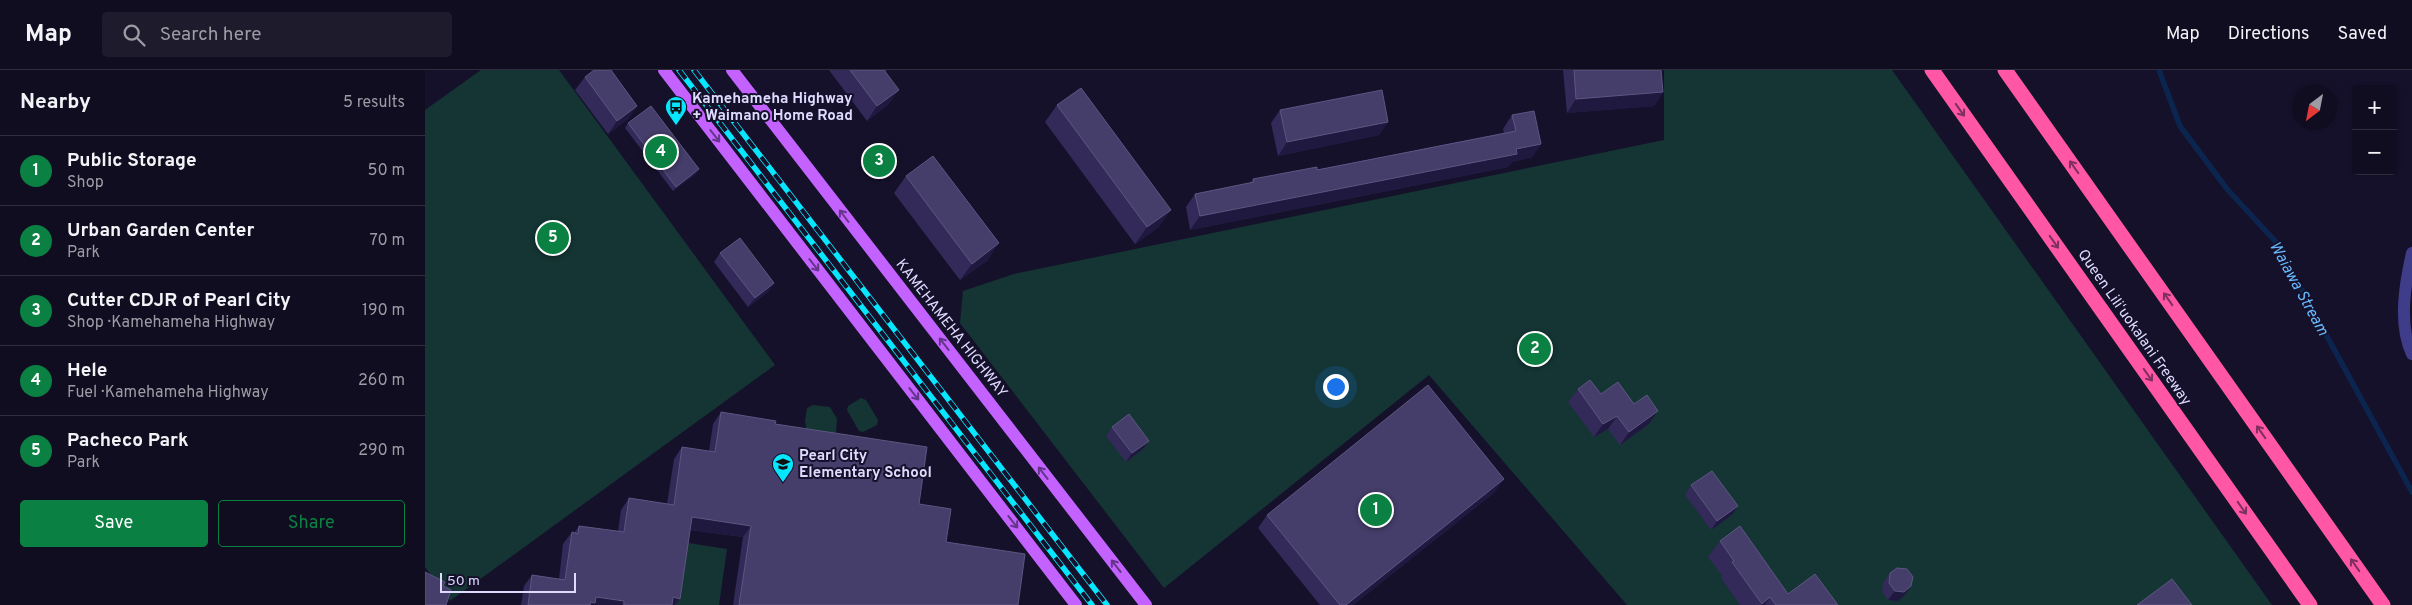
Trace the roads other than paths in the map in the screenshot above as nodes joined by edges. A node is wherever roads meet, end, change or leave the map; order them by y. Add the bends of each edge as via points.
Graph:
1 (664, 70) edge
2 (733, 70) edge
3 (1932, 70) edge
4 (2005, 70) edge
5 (2412, 253) edge
6 (2412, 354) edge
7 (1077, 605) edge
8 (1146, 605) edge
9 (2311, 605) edge
10 (2383, 605) edge

1 -> 7 main road
8 -> 2 main road, KAMEHAMEHA HIGHWAY
3 -> 9 highway, Queen Liliʻuokalani Freeway
10 -> 4 highway
5 - 6 street via 2404,323

